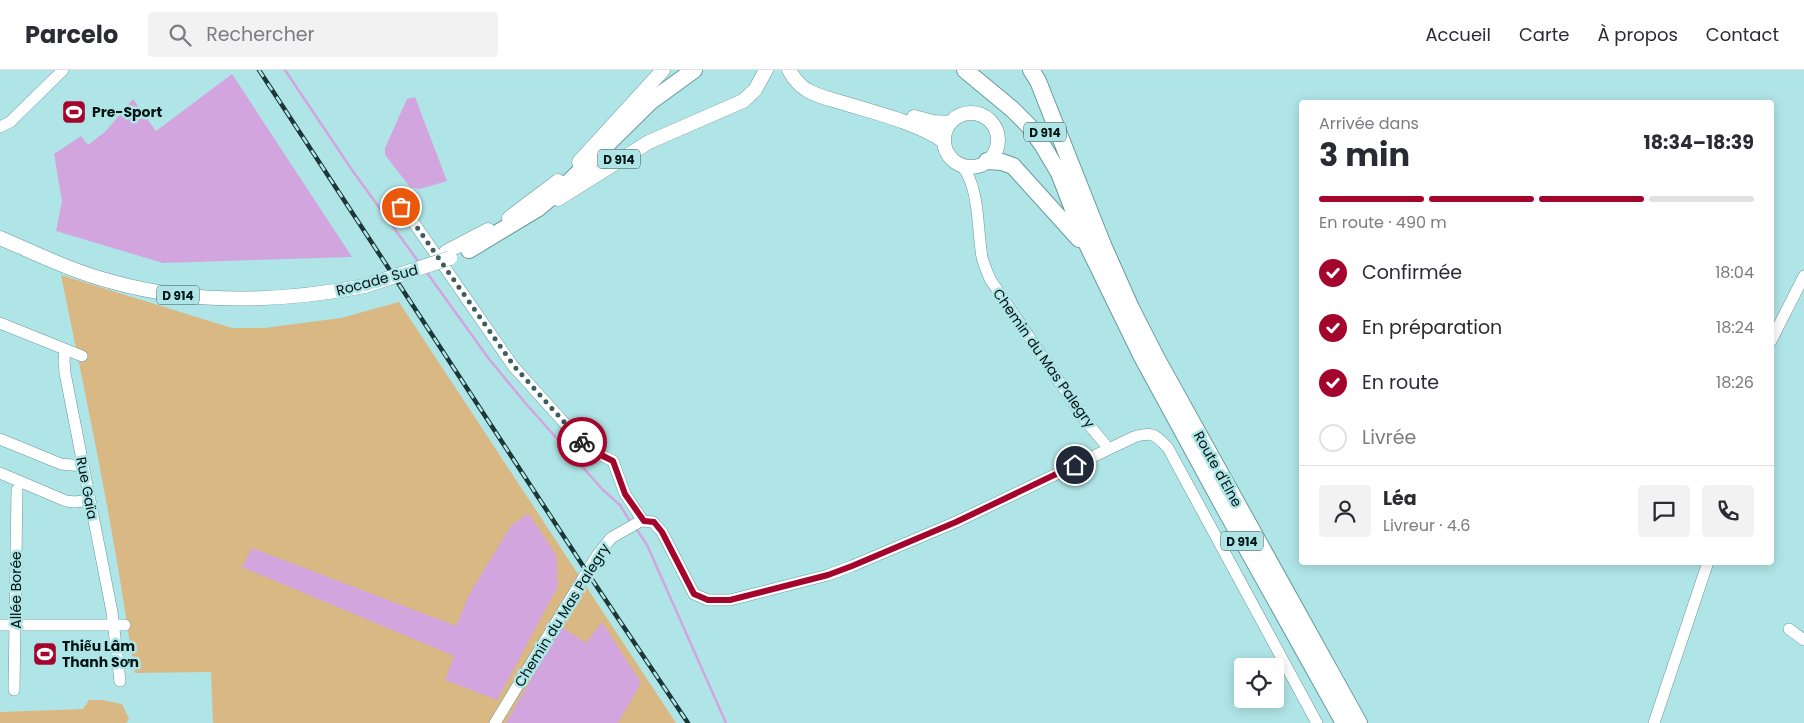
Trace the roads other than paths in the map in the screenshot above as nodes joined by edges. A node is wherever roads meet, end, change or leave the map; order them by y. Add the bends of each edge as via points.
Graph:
1 (63, 70) edge
2 (663, 70) edge
3 (678, 70) edge
4 (694, 70) edge
5 (766, 70) edge
6 (789, 70) edge
7 (798, 70) edge
8 (965, 70) edge
9 (982, 70) edge
10 (1035, 74) edge
11 (619, 120) junction
12 (950, 123) junction
13 (0, 127) edge
14 (944, 141) junction
15 (975, 165) junction
16 (401, 207) dead end
17 (1089, 209) junction
18 (0, 232) edge
19 (0, 238) edge
20 (469, 250) junction
21 (448, 255) junction
22 (1804, 276) edge
23 (364, 283) junction
24 (0, 323) edge
25 (1774, 335) edge
26 (65, 350) junction
27 (82, 356) dead end
28 (1142, 357) junction
29 (0, 439) edge
30 (1109, 449) junction
31 (83, 466) junction
32 (0, 473) edge
33 (17, 490) dead end
34 (90, 500) junction
35 (641, 522) junction
36 (1707, 565) edge
37 (0, 625) edge
38 (16, 625) junction
39 (119, 625) junction
40 (1789, 630) dead end
41 (1804, 640) edge
42 (120, 681) dead end
43 (14, 690) dead end
44 (495, 723) edge
45 (1317, 723) edge
46 (1344, 723) edge
47 (1360, 723) edge
48 (1654, 723) edge

1 - 13 street via 10,122
2 - 11 main road, Rocade Sud / D 914
3 - 11 highway, D 914
4 - 20 highway, D 914 via 650,102 537,209
5 - 20 main road, Rocade Sud / D 914 via 755,90 743,101 649,142 516,227
6 - 14 main road via 806,90 926,130
7 - 12 main road via 814,85 905,115
8 - 28 highway, D 914 via 1012,109 1044,146
9 - 17 highway, D 914 via 1024,107 1053,143
10 - 17 highway
11 - 21 main road, Rocade Sud / D 914 via 572,170 549,189
12 - 14 main road
12 - 15 main road via 966,114 976,114 990,121 997,133 997,147 992,157
14 - 15 main road via 953,160
15 - 28 highway via 1002,162 1013,166 1078,236 1130,341
15 - 30 street, Chemin du Mas Palegry via 969,174 982,260 990,279 1074,404
16 - 35 street via 514,366 587,448 613,461 625,494
17 - 47 highway, Route d'Elne / D 914 via 1157,360
18 - 23 main road, Rocade Sud / D 914 via 114,276 182,290 259,294
19 - 23 main road, Rocade Sud / D 914 via 58,264 112,282 182,296 259,299 301,296
20 - 21 main road, Rocade Sud / D 914
21 - 23 main road, Rocade Sud / D 914, bridge
22 - 25 street
24 - 26 street
26 - 27 street
26 - 31 street, Rue Gaïa via 65,373
28 - 46 highway, Route d'Elne / D 914
29 - 31 street via 61,464
30 - 35 street via 956,522 852,566 730,600 708,600 694,594 662,532 654,522
30 - 45 street via 1134,437 1150,434 1158,437 1168,448
31 - 34 street, Rue Gaïa
32 - 34 street via 66,501
33 - 38 street, Allée Borée
34 - 39 street, Rue Gaïa
35 - 44 street, Chemin du Mas Palegry via 611,538 596,557
36 - 48 street
37 - 38 street
38 - 39 street
38 - 43 street, Allée Borée
39 - 42 street, Rue Gaïa
40 - 41 street

